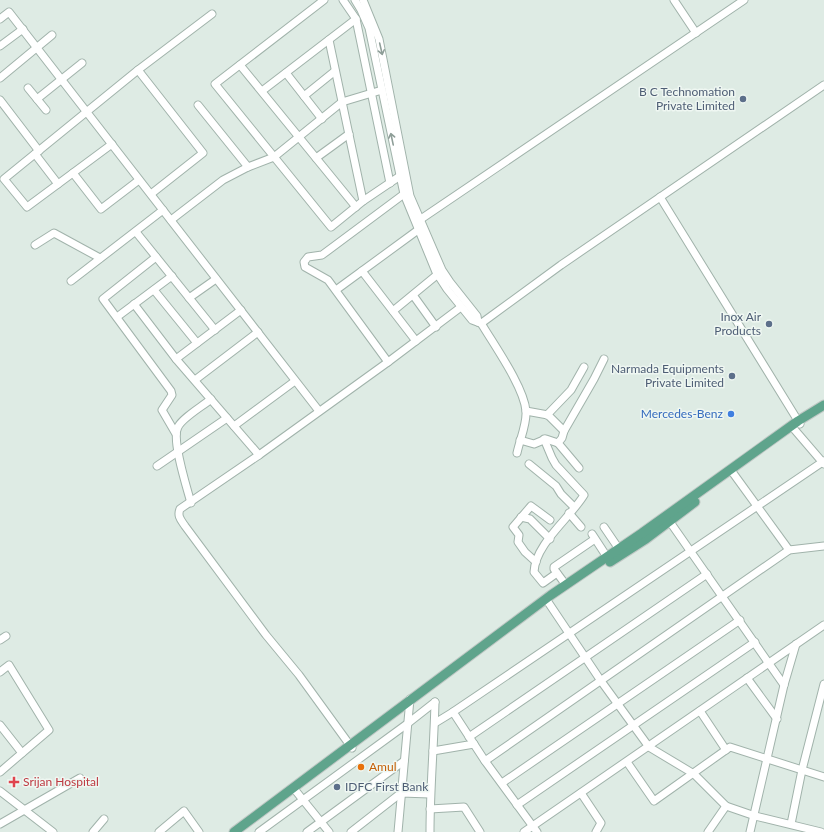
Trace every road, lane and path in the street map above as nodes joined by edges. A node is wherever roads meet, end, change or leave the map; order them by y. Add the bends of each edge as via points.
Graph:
1 (324, 0) edge
2 (343, 0) edge
3 (355, 0) edge
4 (363, 0) edge
5 (674, 0) edge
6 (744, 0) edge
7 (212, 14) dead end
8 (0, 19) edge
9 (356, 19) junction
10 (22, 29) junction
11 (696, 33) junction
12 (52, 35) dead end
13 (329, 40) junction
14 (0, 46) edge
15 (37, 47) junction
16 (82, 63) dead end
17 (240, 65) junction
18 (138, 70) junction
19 (335, 71) junction
20 (286, 73) junction
21 (0, 78) edge
22 (62, 79) junction
23 (824, 85) edge
24 (28, 88) dead end
25 (382, 90) junction
26 (262, 92) junction
27 (371, 93) junction
28 (304, 96) junction
29 (37, 99) junction
30 (0, 100) edge
31 (342, 102) junction
32 (198, 105) dead end
33 (46, 110) dead end
34 (87, 112) junction
35 (322, 119) junction
36 (349, 134) junction
37 (298, 136) junction
38 (112, 144) junction
39 (37, 152) junction
40 (274, 156) junction
41 (316, 158) junction
42 (248, 167) junction
43 (73, 173) junction
44 (400, 176) junction
45 (140, 180) junction
46 (390, 183) junction
47 (58, 184) junction
48 (151, 194) junction
49 (404, 194) junction
50 (660, 197) junction
51 (363, 201) junction
52 (356, 207) junction
53 (163, 210) junction
54 (421, 219) junction
55 (171, 220) junction
56 (418, 230) junction
57 (136, 232) junction
58 (35, 245) dead end
59 (156, 257) junction
60 (100, 258) junction
61 (362, 271) junction
62 (438, 274) junction
63 (172, 276) junction
64 (216, 279) junction
65 (71, 281) dead end
66 (154, 290) junction
67 (336, 290) junction
68 (413, 295) junction
69 (189, 298) junction
70 (134, 304) junction
71 (461, 307) junction
72 (241, 310) junction
73 (393, 311) junction
74 (117, 317) junction
75 (480, 322) junction
76 (436, 327) junction
77 (215, 330) junction
78 (258, 332) junction
79 (416, 342) junction
80 (197, 343) junction
81 (176, 359) junction
82 (604, 359) dead end
83 (388, 362) junction
84 (584, 367) dead end
85 (195, 380) junction
86 (295, 380) junction
87 (211, 400) junction
88 (824, 405) edge
89 (824, 410) edge
90 (319, 411) junction
91 (526, 411) junction
92 (547, 415) junction
93 (227, 418) junction
94 (797, 425) junction
95 (234, 426) junction
96 (564, 431) junction
97 (176, 434) junction
98 (544, 439) junction
99 (520, 440) junction
100 (558, 443) junction
101 (178, 452) junction
102 (517, 452) dead end
103 (259, 455) junction
104 (823, 462) edge
105 (529, 464) dead end
106 (157, 466) dead end
107 (579, 468) dead end
108 (733, 473) junction
109 (191, 503) junction
110 (757, 506) junction
111 (571, 510) junction
112 (521, 517) junction
113 (550, 520) dead end
114 (670, 522) junction
115 (581, 526) dead end
116 (604, 527) dead end
117 (550, 538) junction
118 (824, 546) edge
119 (619, 548) junction
120 (790, 550) junction
121 (691, 551) junction
122 (607, 557) junction
123 (536, 562) junction
124 (557, 573) junction
125 (707, 574) junction
126 (566, 585) junction
127 (723, 596) junction
128 (547, 600) junction
129 (740, 620) junction
130 (823, 627) edge
131 (569, 633) junction
132 (755, 642) junction
133 (796, 644) junction
134 (586, 658) junction
135 (769, 663) junction
136 (0, 672) edge
137 (747, 678) junction
138 (601, 681) junction
139 (824, 684) edge
140 (784, 685) junction
141 (410, 702) junction
142 (618, 704) junction
143 (700, 711) junction
144 (453, 712) junction
145 (777, 719) junction
146 (435, 723) junction
147 (407, 724) junction
148 (0, 725) edge
149 (634, 725) junction
150 (469, 737) junction
151 (474, 744) junction
152 (351, 747) junction
153 (649, 747) junction
154 (726, 750) junction
155 (433, 751) junction
156 (22, 753) junction
157 (768, 759) junction
158 (404, 761) junction
159 (485, 761) junction
160 (627, 762) junction
161 (802, 770) junction
162 (0, 772) edge
163 (694, 774) junction
164 (824, 777) edge
165 (80, 778) dead end
166 (502, 783) junction
167 (295, 790) junction
168 (0, 791) edge
169 (401, 793) junction
170 (430, 794) junction
171 (581, 794) junction
172 (303, 800) junction
173 (517, 805) junction
174 (726, 806) junction
175 (24, 809) junction
176 (430, 809) junction
177 (755, 816) junction
178 (104, 819) dead end
179 (321, 822) junction
180 (0, 824) edge
181 (791, 824) junction
182 (535, 829) edge
183 (53, 832) edge
184 (93, 832) edge
185 (159, 832) edge
186 (199, 832) edge
187 (234, 832) edge
188 (239, 832) edge
189 (259, 832) edge
190 (307, 832) edge
191 (329, 832) edge
192 (351, 832) edge
193 (398, 832) edge
194 (430, 832) edge
195 (480, 832) edge
196 (524, 832) edge
197 (596, 832) edge
198 (708, 832) edge
199 (750, 832) edge
200 (823, 832) edge

1 - 17 street
2 - 9 street
3 - 25 street via 369,28
4 -> 54 street via 379,39 408,188
5 - 11 street
6 - 11 street
7 - 18 street
8 - 10 street via 9,12
9 - 13 street
9 - 27 street
10 - 14 street
10 - 15 street
11 - 54 street
12 - 15 street
13 - 19 street
13 - 20 street
15 - 21 street
15 - 22 street
16 - 22 street
17 - 26 street
17 - 40 street via 215,84
18 - 34 street
18 - 48 street via 203,153
19 - 28 street
19 - 31 street
20 - 26 street
20 - 28 street
22 - 29 street
22 - 34 street
23 - 50 street
24 - 29 street
25 - 27 street
44 -> 25 street
26 - 37 street
27 - 31 street
27 - 46 street
28 - 35 street
29 - 33 street
30 - 39 street
31 - 35 street
31 - 36 street
32 - 42 street
34 - 38 street
34 - 39 street
35 - 37 street
36 - 41 street
36 - 51 street
37 - 40 street
37 - 41 street
38 - 43 street
38 - 45 street
39 - 47 street
39 - 47 street via 4,179 27,207
40 - 42 street
40 - 52 street via 331,227
41 - 52 street
42 - 55 street via 223,180
43 - 45 street via 101,209
43 - 47 street
44 - 46 street
44 - 49 street
45 - 48 street
46 - 51 street
48 - 53 street
49 - 56 street
49 - 67 street via 322,255 308,257 305,260 305,267 328,280
50 - 75 street
50 - 94 street
51 - 52 street
53 - 55 street
53 - 57 street
54 - 75 street via 442,270
55 - 64 street
56 - 61 street
56 - 62 street
57 - 59 street
57 - 60 street
58 - 60 street via 54,233
59 - 63 street
59 - 74 street via 103,298
60 - 65 street
61 - 67 street
61 - 73 street
62 - 68 street
62 - 71 street
63 - 66 street
63 - 69 street
64 - 69 street
64 - 72 street
66 - 70 street
66 - 80 street
67 - 83 street
68 - 73 street
68 - 76 street
69 - 77 street
70 - 74 street
70 - 81 street
71 - 75 street via 472,320
71 - 76 street
72 - 77 street
72 - 78 street
73 - 79 street
74 - 97 street via 171,391 172,395 162,410
75 - 91 street via 522,393
76 - 79 street
77 - 80 street
78 - 85 street
78 - 86 street
79 - 83 street
80 - 81 street
81 - 85 street
82 - 96 street
83 - 90 street
84 - 92 street via 571,390
85 - 87 street
86 - 90 street
86 - 95 street
87 - 93 street
87 - 97 street via 185,419
88 - 94 main road
89 - 94 main road
90 - 103 street
91 - 92 street
91 - 99 street
92 - 96 street
93 - 95 street
93 - 101 street
94 - 104 street
94 - 108 main road
94 - 119 main road
95 - 103 street
96 - 100 street
97 - 101 street
98 - 99 street via 534,444
98 - 100 street
98 - 111 street via 556,465 584,495
99 - 102 street
100 - 107 street
101 - 106 street
101 - 109 street
103 - 109 street
104 - 110 street
105 - 111 street via 556,486
108 - 110 street
108 - 114 main road
109 - 152 street via 180,509 179,517 266,635 299,674
110 - 120 street
110 - 121 street
111 - 115 street
111 - 117 street
112 - 113 street via 531,506
112 - 117 street via 530,519
112 - 123 street via 513,528 519,535 518,541 522,547
114 - 121 street
114 - 128 main road
116 - 119 street
117 - 123 street
118 - 120 street
119 - 122 main road
120 - 127 street
121 - 125 street
121 - 131 street
122 - 124 street via 592,538 554,567
122 - 126 main road
123 - 124 street via 534,572 543,583
124 - 126 street
125 - 127 street
125 - 134 street
126 - 128 main road
127 - 129 street
127 - 138 street
128 - 131 street
128 - 141 main road
129 - 132 street
129 - 142 street
130 - 133 street
131 - 134 street
131 - 144 street
132 - 135 street
132 - 149 street
133 - 135 street
133 - 140 street
134 - 138 street
134 - 150 street
135 - 137 street
135 - 140 street
136 - 156 street via 9,665 49,730
137 - 143 street
137 - 145 street
138 - 142 street
138 - 159 street
139 - 161 street
140 - 145 street
141 - 147 street
141 - 152 main road
142 - 149 street
142 - 166 street
143 - 153 street
143 - 154 street
144 - 146 street
144 - 150 street
145 - 157 street
146 - 147 street via 435,702
146 - 155 street
147 - 158 street
147 - 172 street
148 - 156 street
149 - 153 street
149 - 173 street
150 - 151 street
151 - 155 street
151 - 159 street
152 - 167 main road
152 - 187 main road
153 - 160 street
153 - 163 street
154 - 157 street via 730,747
154 - 163 street
155 - 170 street
156 - 162 street
157 - 161 street
157 - 177 street
158 - 169 street
158 - 179 street
159 - 166 street
160 - 163 street via 654,802
160 - 171 street
161 - 164 street
161 - 181 street
163 - 174 street
165 - 175 street
166 - 173 street
167 - 172 street
167 - 188 main road
168 - 175 street
169 - 170 street
169 - 192 street
169 - 193 street
170 - 176 street
171 - 182 street
171 - 197 street via 601,823
172 - 179 street
172 - 189 street
173 - 182 street
174 - 177 street
174 - 198 street
175 - 180 street
175 - 183 street
176 - 194 street
176 - 195 street via 464,807
177 - 181 street
177 - 199 street
178 - 184 street
179 - 190 street
179 - 191 street
181 - 200 street
182 - 196 street
185 - 186 street via 184,812

